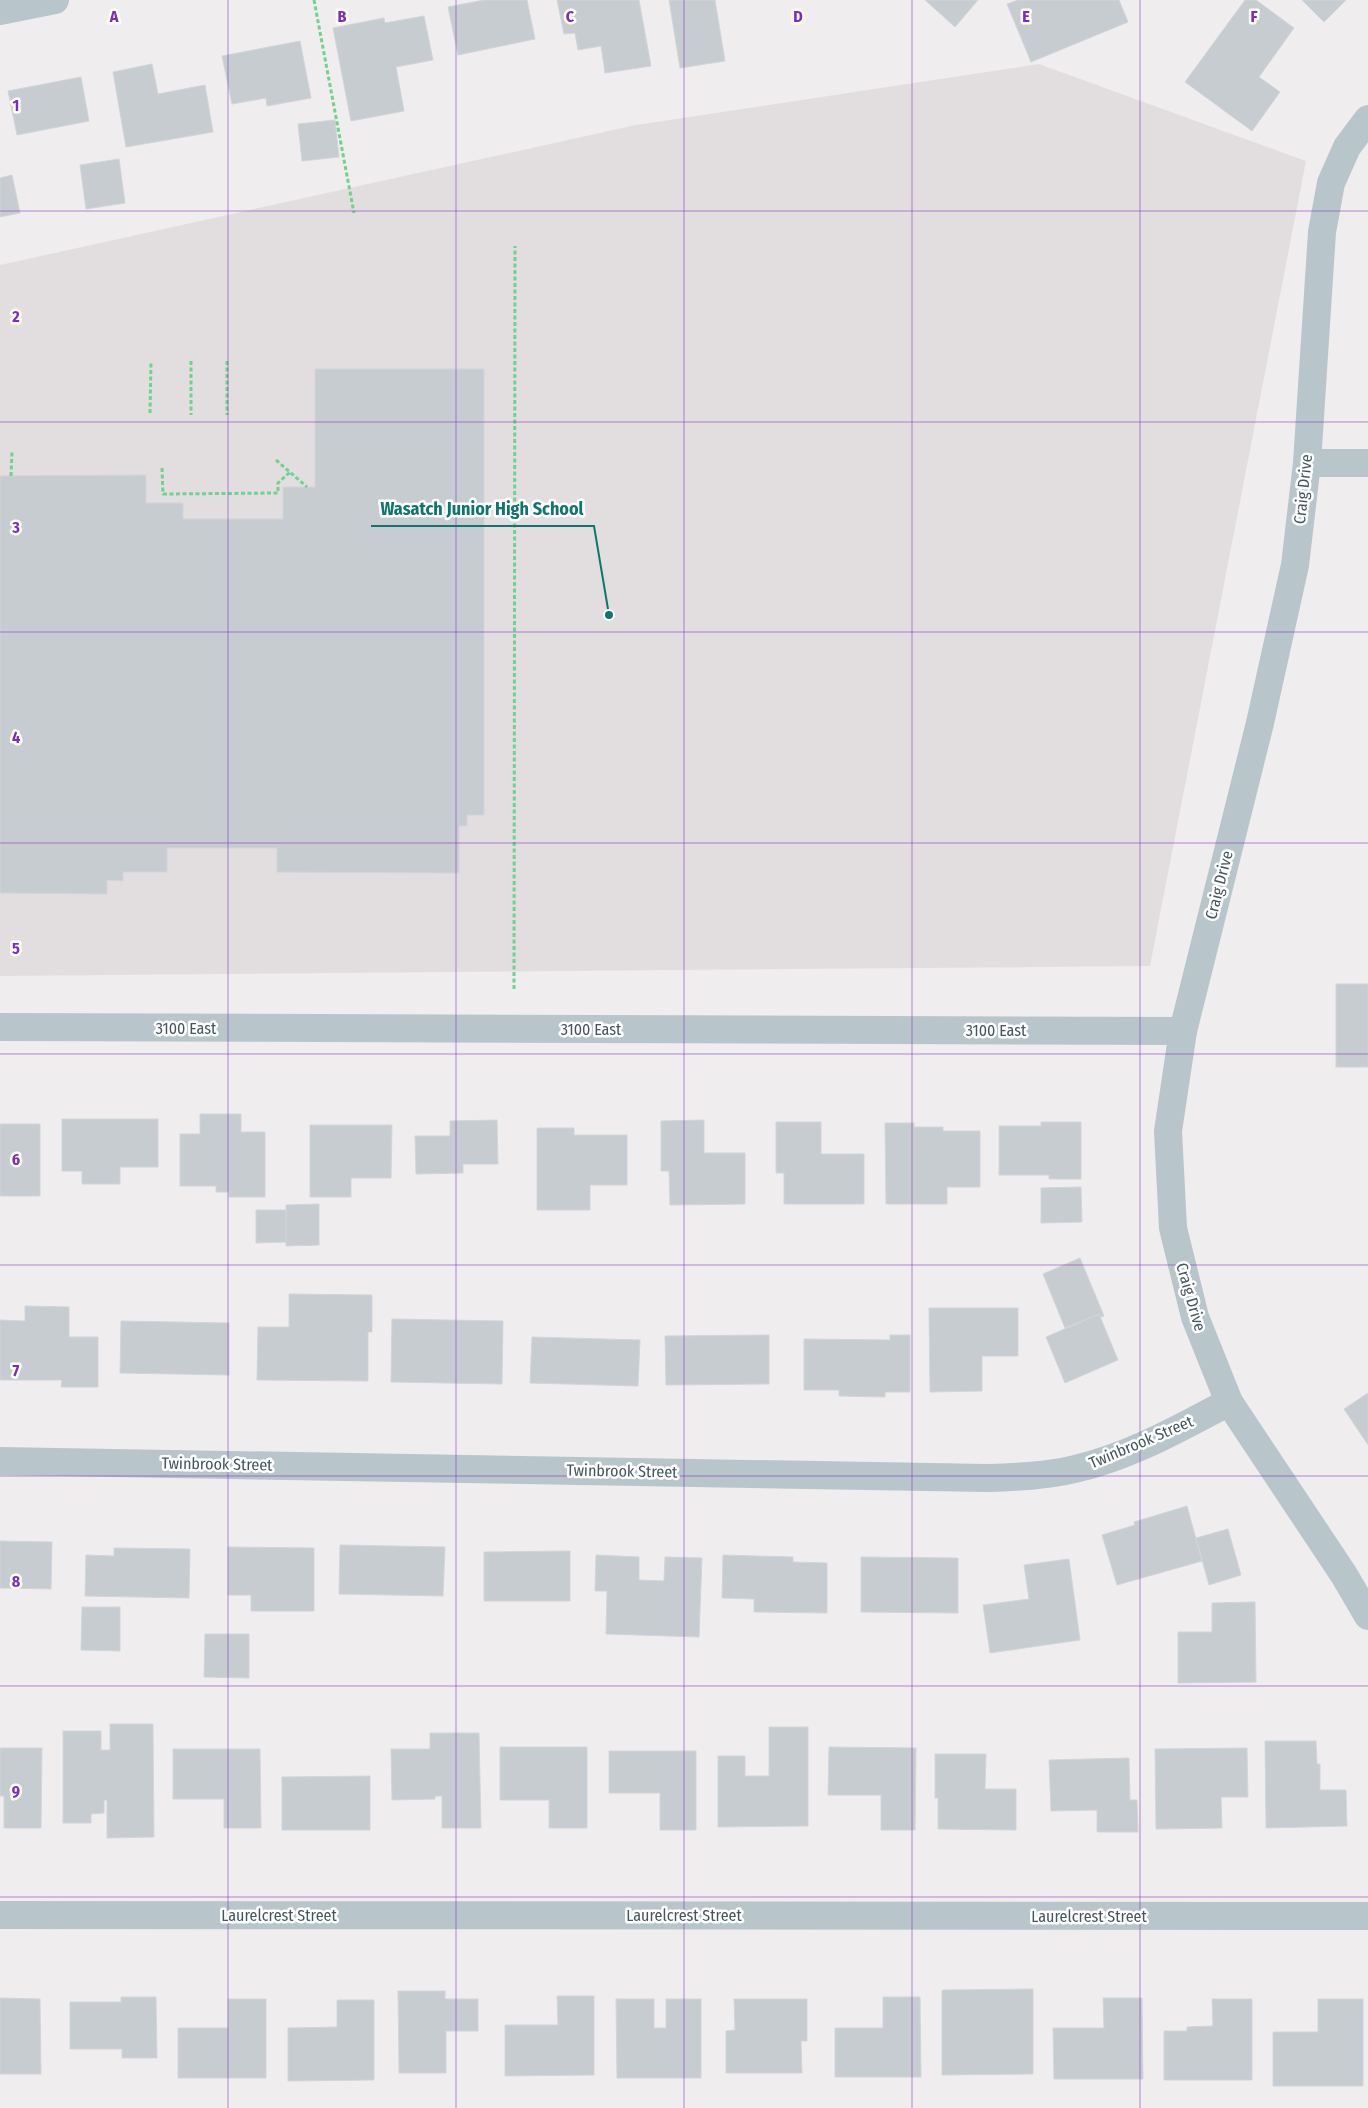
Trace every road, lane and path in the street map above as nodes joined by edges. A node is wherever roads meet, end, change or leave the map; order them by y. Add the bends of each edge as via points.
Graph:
1 (54, 0) edge
2 (314, 0) edge
3 (0, 12) edge
4 (1368, 118) edge
5 (354, 213) dead end
6 (515, 246) dead end
7 (151, 361) dead end
8 (190, 361) dead end
9 (227, 361) dead end
10 (150, 413) dead end
11 (227, 414) dead end
12 (190, 415) dead end
13 (12, 451) dead end
14 (276, 460) dead end
15 (1368, 463) edge
16 (1307, 464) junction
17 (162, 468) dead end
18 (290, 472) junction
19 (11, 476) dead end
20 (307, 487) dead end
21 (514, 989) dead end
22 (0, 1027) edge
23 (1183, 1031) junction
24 (1229, 1402) junction
25 (0, 1461) edge
26 (1368, 1616) edge
27 (0, 1915) edge
28 (1368, 1916) edge

1 - 3 street
2 - 5 path
4 - 16 street, Craig Drive via 1347,147 1331,183 1322,232
6 - 21 path
7 - 10 path
8 - 12 path
9 - 11 path
13 - 19 path
14 - 18 path
15 - 16 street
16 - 23 street, Craig Drive via 1295,565 1276,659
17 - 18 path via 163,494 278,492 278,483
18 - 20 path
22 - 23 street, 3100 East
23 - 24 street, Craig Drive via 1168,1131 1173,1228 1195,1317
24 - 25 street, Twinbrook Street via 1179,1429 1113,1457 1075,1469 1033,1476 977,1478
24 - 26 street, Craig Drive
27 - 28 street, Laurelcrest Street

